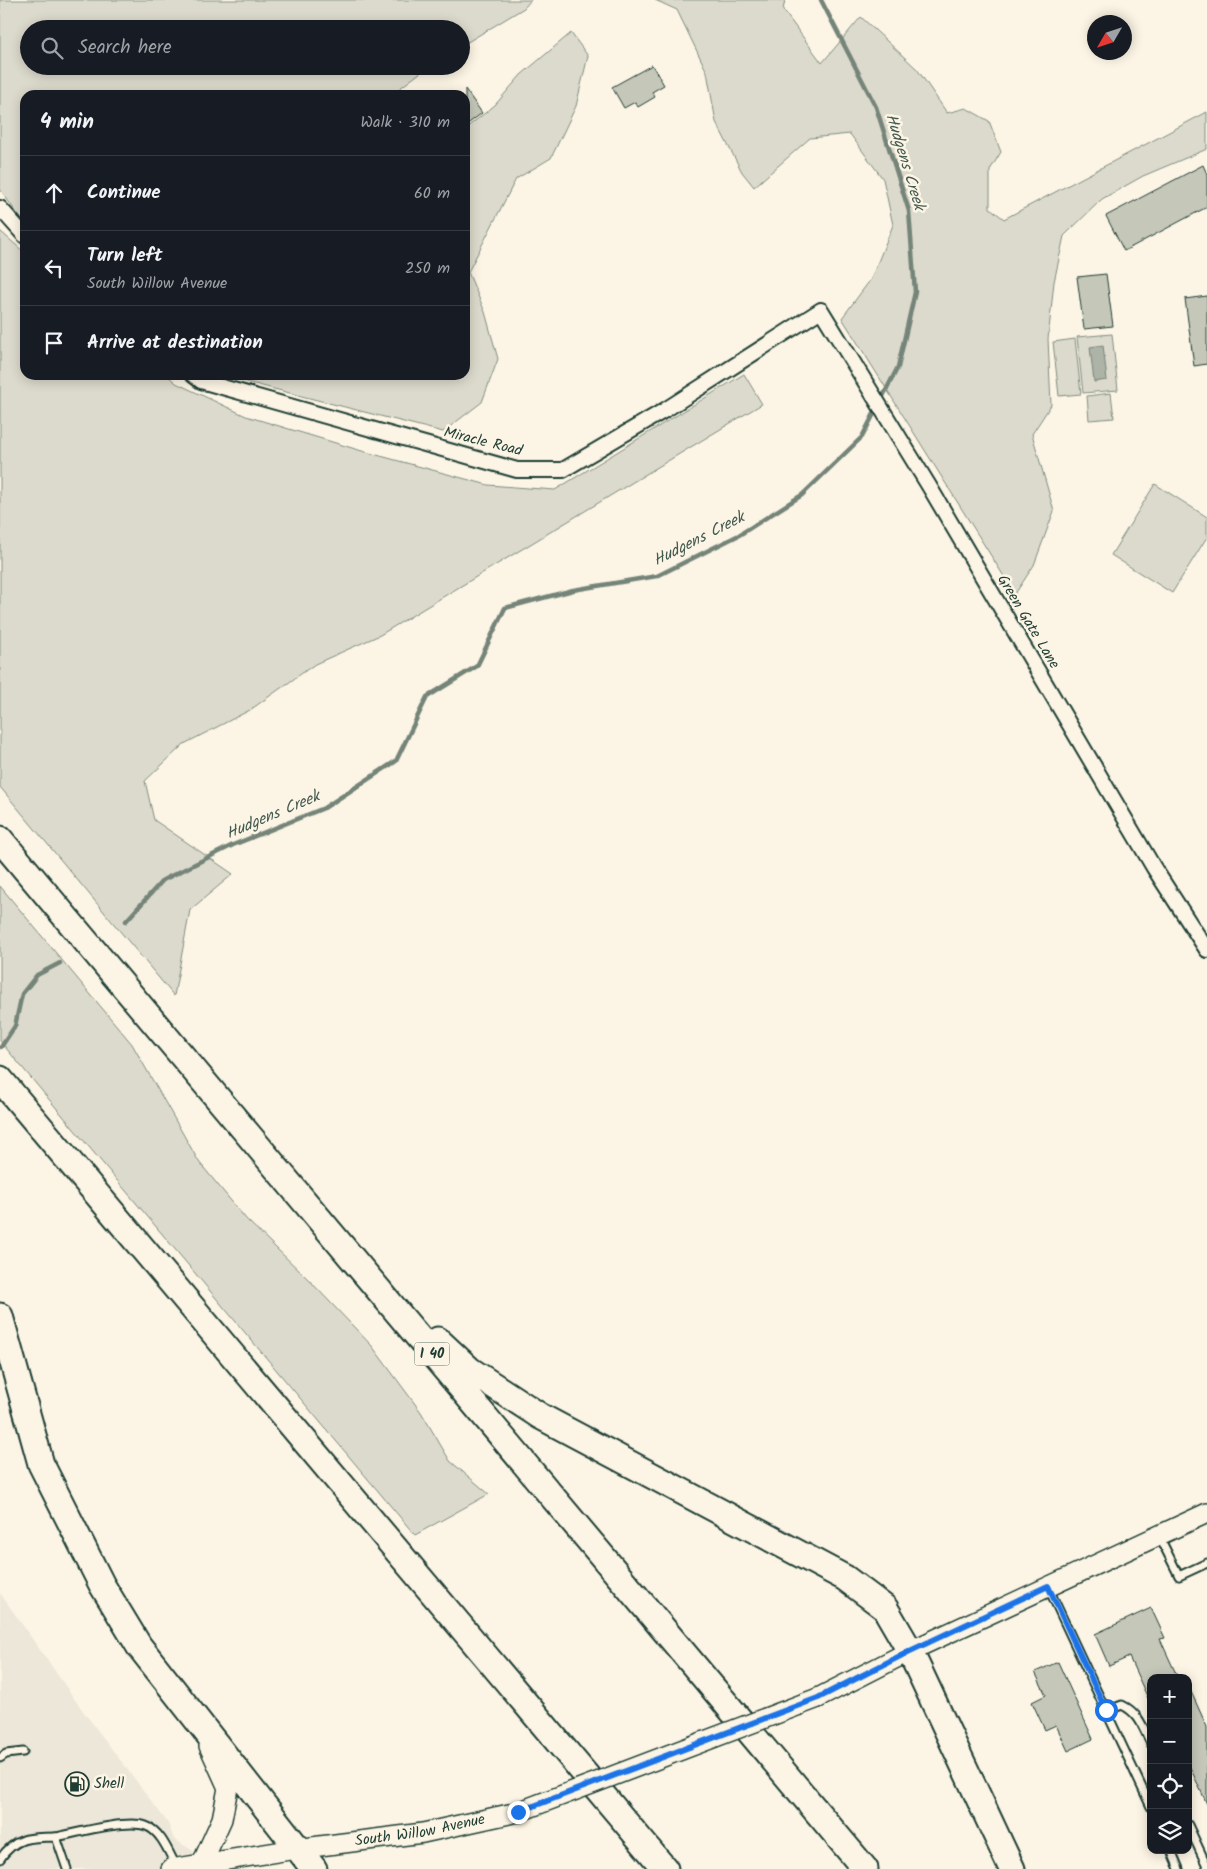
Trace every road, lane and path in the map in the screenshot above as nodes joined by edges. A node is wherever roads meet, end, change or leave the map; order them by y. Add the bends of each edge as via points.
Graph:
1 (0, 208) edge
2 (20, 230) edge
3 (821, 310) joint
4 (199, 380) edge
5 (0, 839) edge
6 (1207, 950) edge
7 (0, 1079) edge
8 (351, 1257) junction
9 (0, 1316) edge
10 (1207, 1513) edge
11 (1159, 1535) junction
12 (1207, 1564) edge
13 (1048, 1586) junction
14 (910, 1651) junction
15 (1106, 1710) junction
16 (198, 1719) junction
17 (1147, 1736) edge
18 (23, 1752) dead end
19 (0, 1758) edge
20 (1147, 1798) edge
21 (1192, 1834) edge
22 (56, 1837) junction
23 (296, 1849) junction
24 (1173, 1854) edge
25 (0, 1859) edge
26 (202, 1863) junction
27 (1207, 1866) edge
28 (67, 1869) edge
29 (174, 1869) edge
30 (314, 1869) edge
31 (665, 1869) edge
32 (865, 1869) edge
33 (1012, 1869) edge
34 (1180, 1869) edge

1 - 2 street
3 - 4 street, Miracle Road via 665,410 563,470 517,470
3 - 6 street, Green Gate Lane via 929,486 1154,868
5 - 8 highway, I 40
7 - 31 highway
8 - 14 highway via 470,1370 540,1416 845,1578 885,1608
8 - 32 highway, I 40
9 - 16 highway via 41,1464 102,1585 135,1639
10 - 11 main road, South Willow Avenue
11 - 12 lane via 1179,1576
11 - 13 main road, South Willow Avenue
13 - 14 main road, South Willow Avenue
13 - 15 lane
14 - 23 main road, South Willow Avenue, bridge via 818,1698 518,1812 423,1833
14 - 33 highway
15 - 17 lane via 1122,1705 1130,1709 1137,1715
15 - 20 lane
16 - 23 highway
16 - 26 main road via 228,1788 222,1818
18 - 19 lane
21 - 27 lane
22 - 25 lane via 18,1840
22 - 28 lane
22 - 29 lane via 123,1825 146,1826 160,1838
23 - 26 main road, South Willow Avenue
23 - 30 highway
24 - 34 lane
26 - 29 main road, South Willow Avenue

